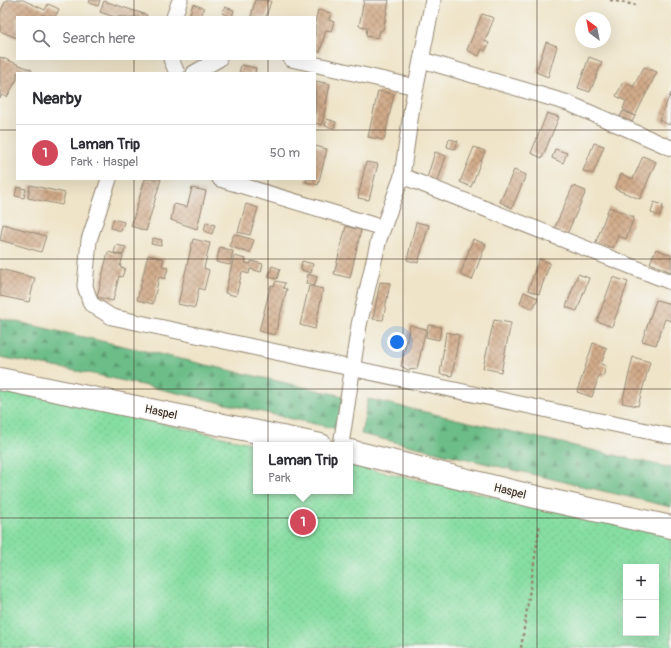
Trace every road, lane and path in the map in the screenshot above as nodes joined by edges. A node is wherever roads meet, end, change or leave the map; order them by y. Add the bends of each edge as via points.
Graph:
1 (180, 0) edge
2 (433, 0) edge
3 (610, 0) edge
4 (636, 5) dead end
5 (174, 16) edge
6 (171, 60) edge
7 (218, 60) edge
8 (295, 60) edge
9 (422, 60) junction
10 (177, 72) edge
11 (196, 72) edge
12 (416, 87) junction
13 (671, 148) edge
14 (402, 176) junction
15 (109, 180) edge
16 (223, 180) edge
17 (383, 228) junction
18 (671, 282) edge
19 (353, 370) junction
20 (0, 379) edge
21 (670, 436) dead end
22 (306, 442) edge
23 (341, 442) edge
24 (353, 452) edge
25 (544, 499) junction
26 (671, 527) edge
27 (521, 648) edge

1 - 5 lane
2 - 9 lane
3 - 4 path
6 - 10 lane
7 - 11 lane
8 - 12 lane
9 - 12 lane
9 - 13 lane via 568,103
12 - 14 lane
14 - 17 lane
14 - 18 lane
15 - 19 lane via 89,240 85,286 91,304 112,317
16 - 17 lane
17 - 19 lane via 359,325
19 - 21 lane
19 - 23 lane
20 - 22 street, Haspel
24 - 25 street, Haspel
25 - 26 street, Haspel
25 - 27 path

